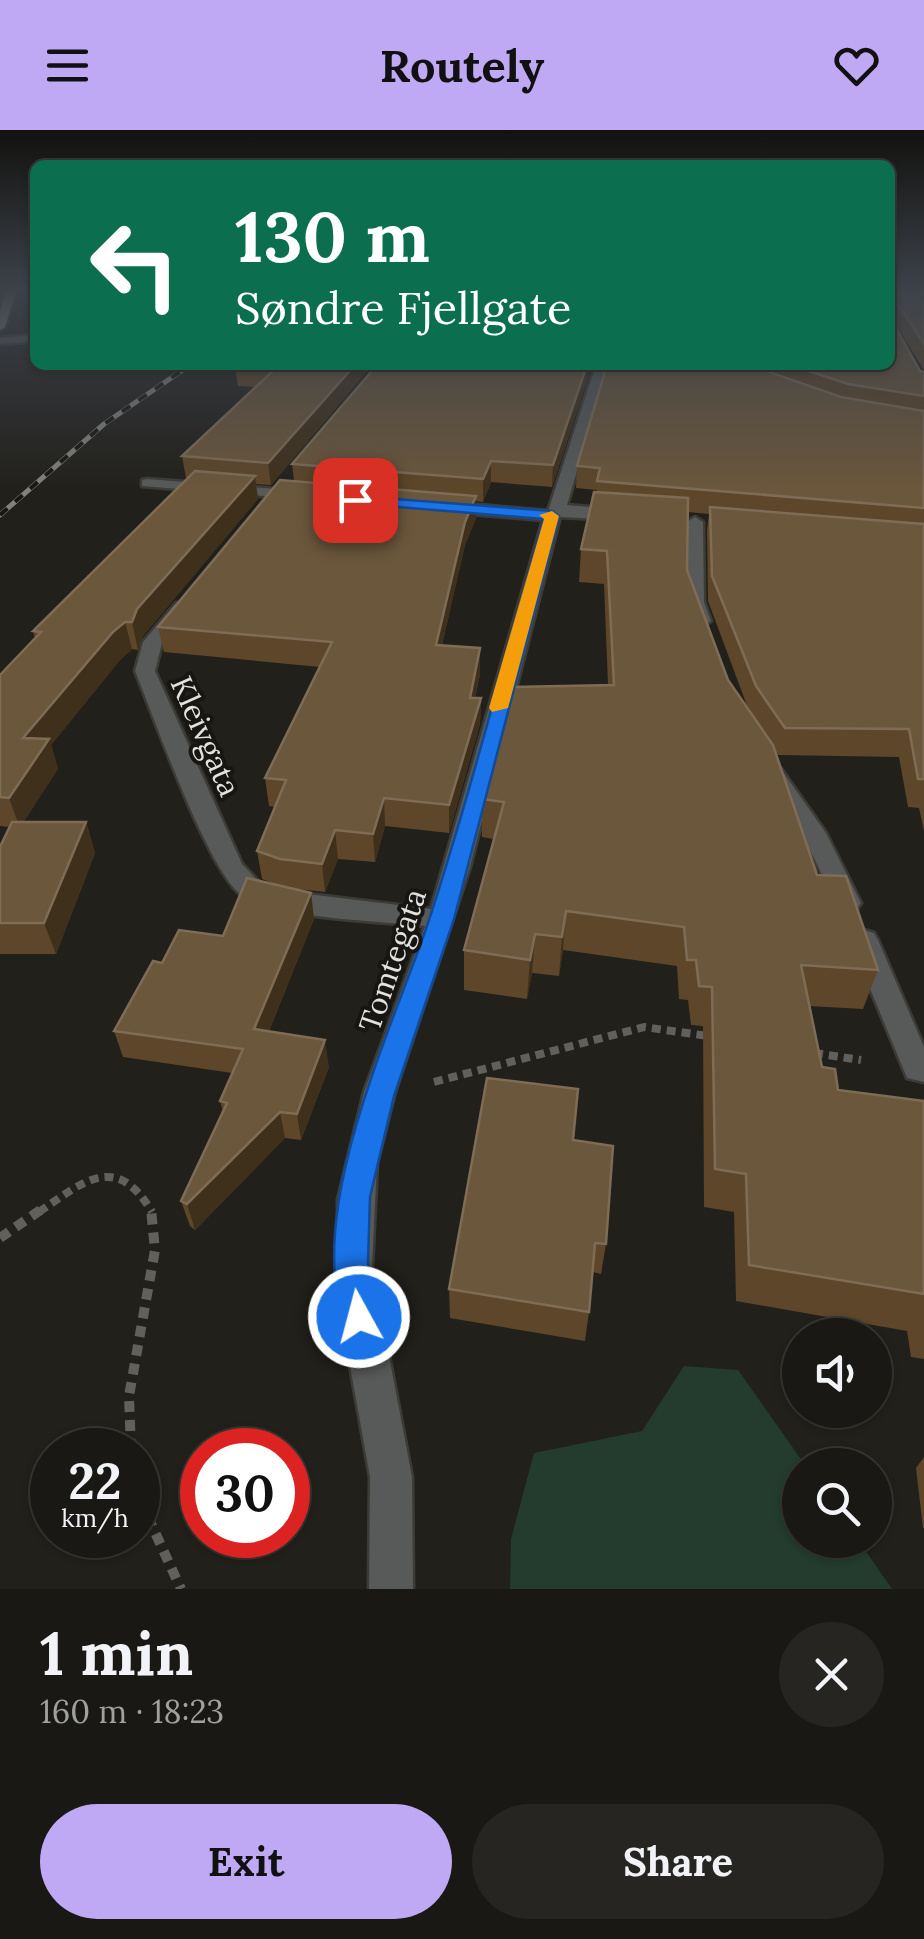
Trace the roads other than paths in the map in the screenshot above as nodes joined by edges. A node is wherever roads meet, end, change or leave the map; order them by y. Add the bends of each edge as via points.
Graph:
1 (600, 370) edge
2 (147, 483) dead end
3 (281, 494) edge
4 (434, 506) edge
5 (555, 513) junction
6 (636, 517) edge
7 (695, 522) dead end
8 (190, 597) edge
9 (713, 650) edge
10 (763, 758) edge
11 (442, 919) junction
12 (921, 1070) edge
13 (391, 1589) edge

1 - 5 street, Tomtegata
2 - 3 street
4 - 5 street
5 - 6 street
5 - 11 street, Tomtegata
7 - 9 street via 695,602
8 - 11 street, Kleivgata via 153,642 146,671 232,868 252,890 280,900
10 - 12 street via 814,833
11 - 13 street, Tomtegata via 379,1096 355,1197 352,1262 362,1344 389,1461

